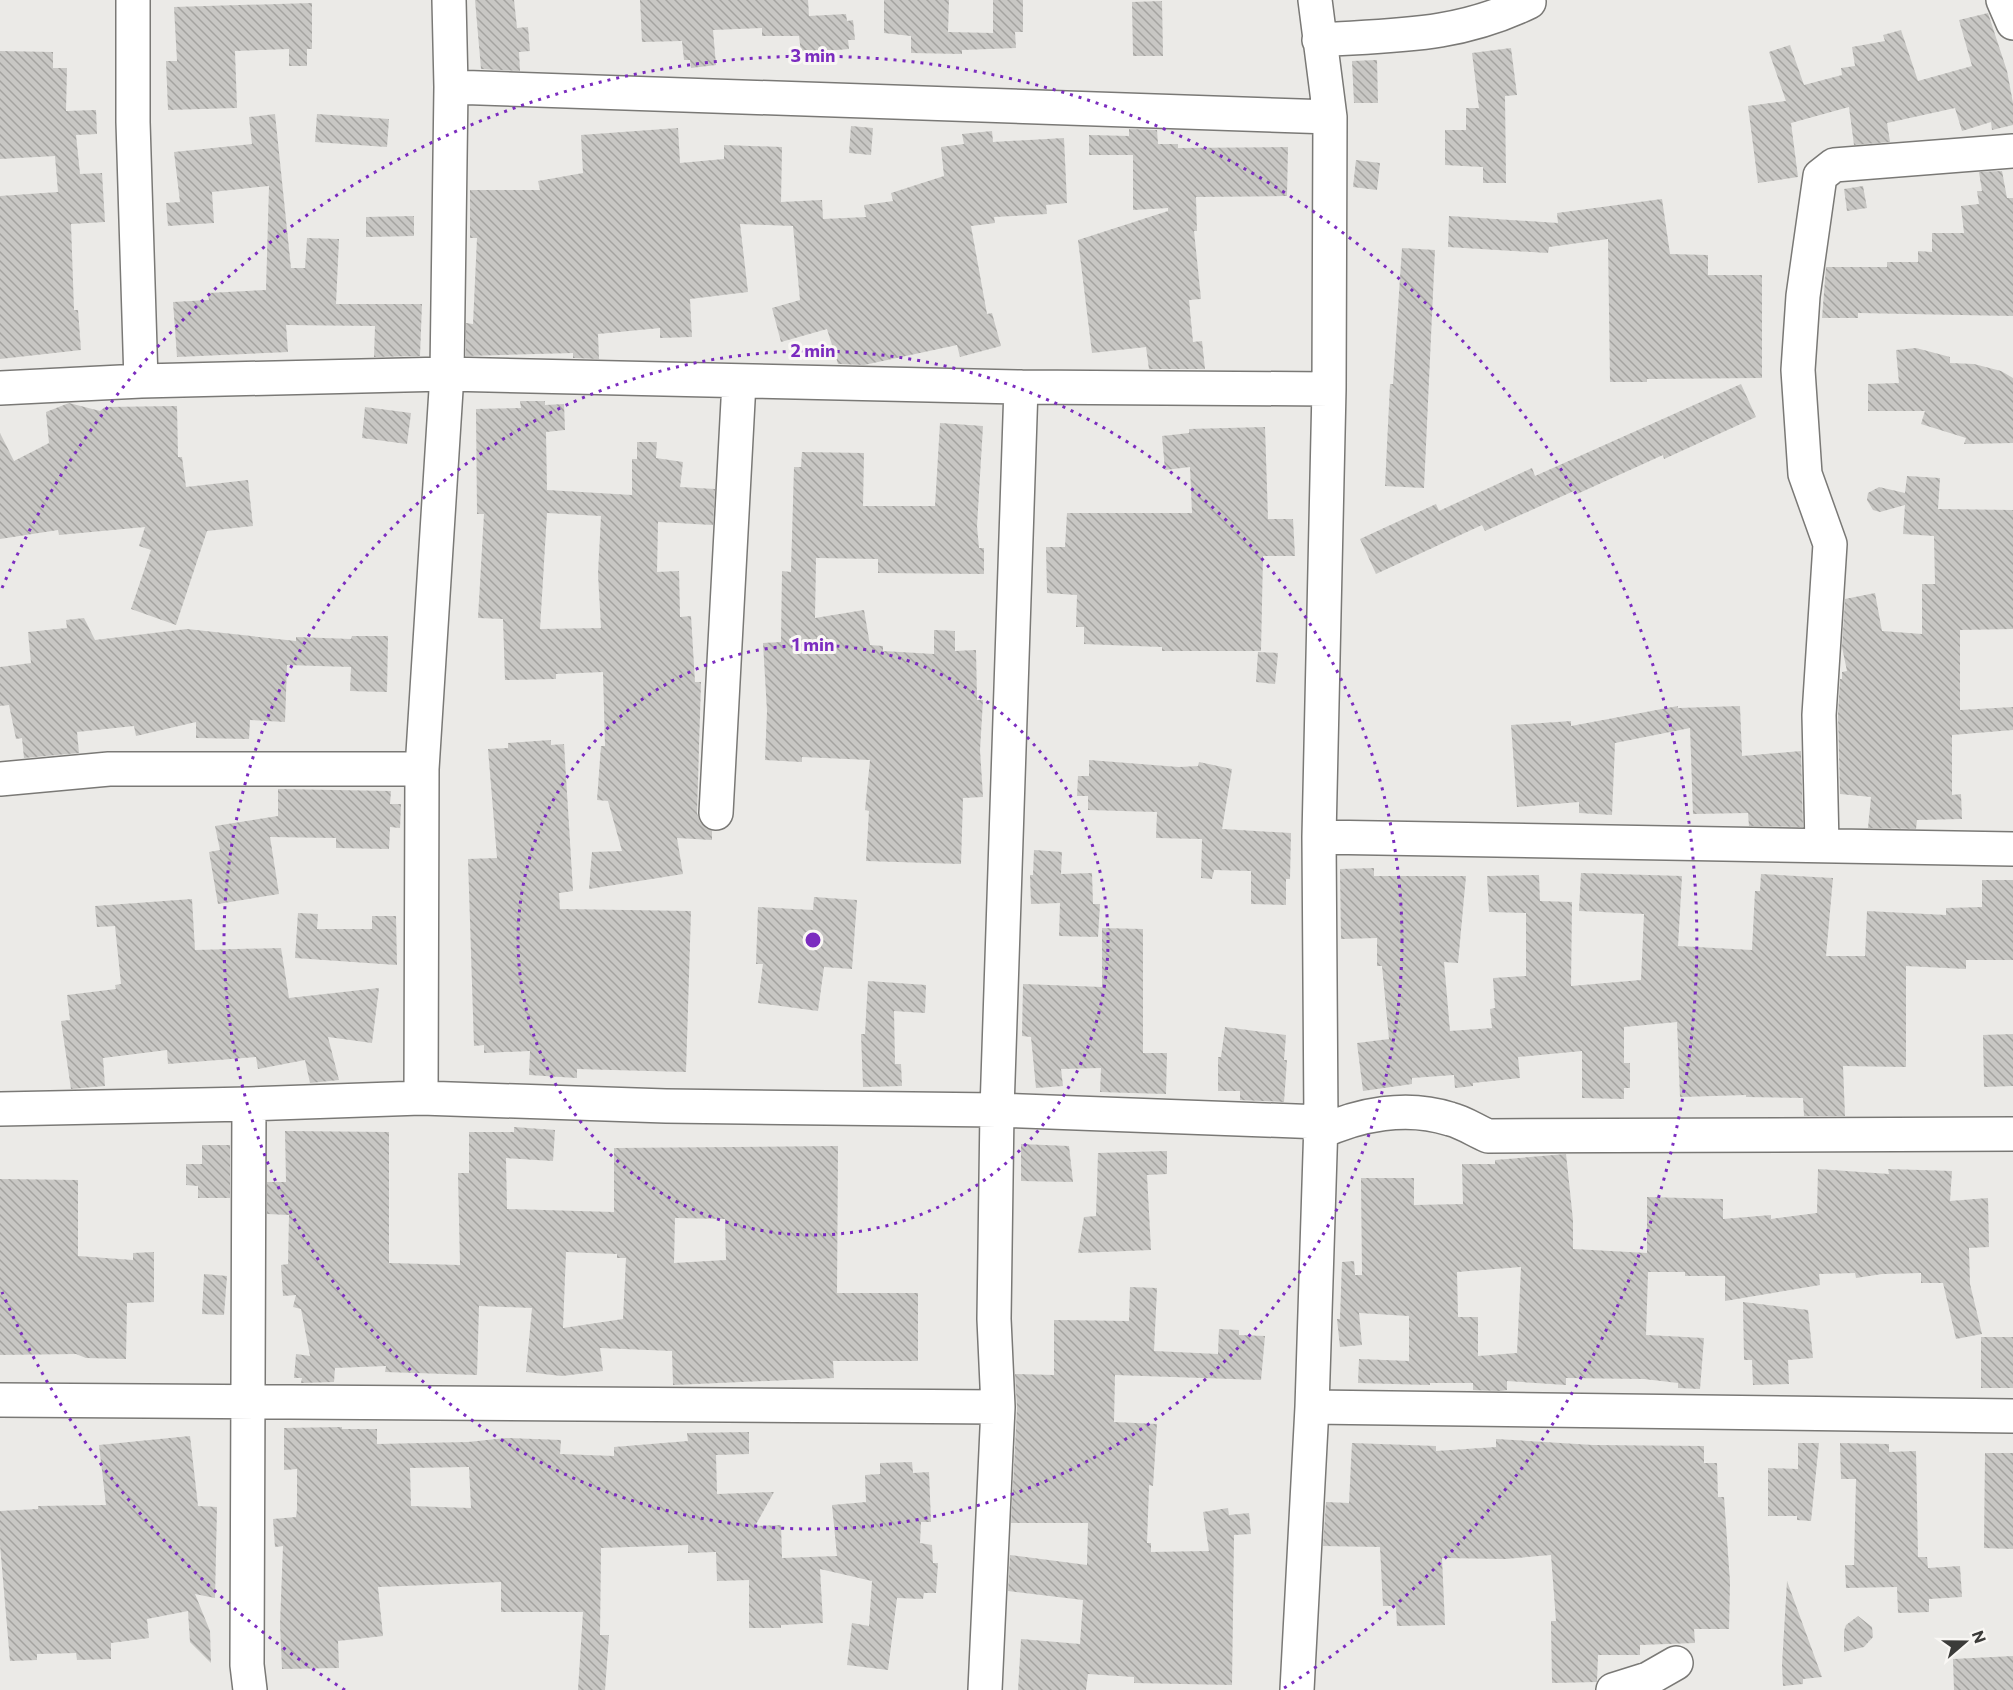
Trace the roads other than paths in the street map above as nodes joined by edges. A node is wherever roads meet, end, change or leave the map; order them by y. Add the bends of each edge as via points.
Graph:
1 (133, 0) edge
2 (449, 0) edge
3 (1315, 0) edge
4 (2003, 0) edge
5 (1529, 2) dead end
6 (2013, 24) edge
7 (1319, 40) junction
8 (451, 87) junction
9 (1330, 117) junction
10 (2013, 152) edge
11 (447, 374) junction
12 (141, 381) junction
13 (739, 382) junction
14 (1021, 387) junction
15 (0, 388) edge
16 (1329, 389) junction
17 (422, 770) junction
18 (0, 779) edge
19 (716, 813) dead end
20 (1319, 837) junction
21 (1822, 846) junction
22 (2013, 849) edge
23 (421, 1098) junction
24 (249, 1104) junction
25 (0, 1108) edge
26 (997, 1110) junction
27 (1320, 1128) junction
28 (2013, 1134) edge
29 (0, 1400) edge
30 (248, 1403) junction
31 (998, 1407) junction
32 (1311, 1407) junction
33 (2013, 1416) edge
34 (1676, 1663) dead end
35 (250, 1690) edge
36 (985, 1690) edge
37 (1297, 1690) edge
38 (1613, 1690) edge

1 - 12 street
2 - 8 street
3 - 7 street
4 - 6 street
5 - 7 street via 1485,21 1440,32
7 - 9 street
8 - 9 street
8 - 11 street
9 - 16 street
10 - 21 street via 1834,165 1820,176 1803,296 1798,370 1805,474 1830,544 1819,715
11 - 12 street
11 - 13 street
11 - 17 street
12 - 15 street
13 - 14 street
13 - 19 street
14 - 16 street
14 - 26 street
16 - 20 street
17 - 18 street via 109,769
17 - 23 street
20 - 21 street
20 - 27 street
21 - 22 street
23 - 24 street
23 - 26 street
24 - 25 street
24 - 30 street
26 - 27 street
26 - 31 street via 994,1319
27 - 28 street via 1380,1113 1425,1113 1451,1119 1488,1136
27 - 32 street
29 - 30 street
30 - 31 street
30 - 35 street
31 - 36 street
32 - 33 street
32 - 37 street
34 - 38 street via 1648,1679

